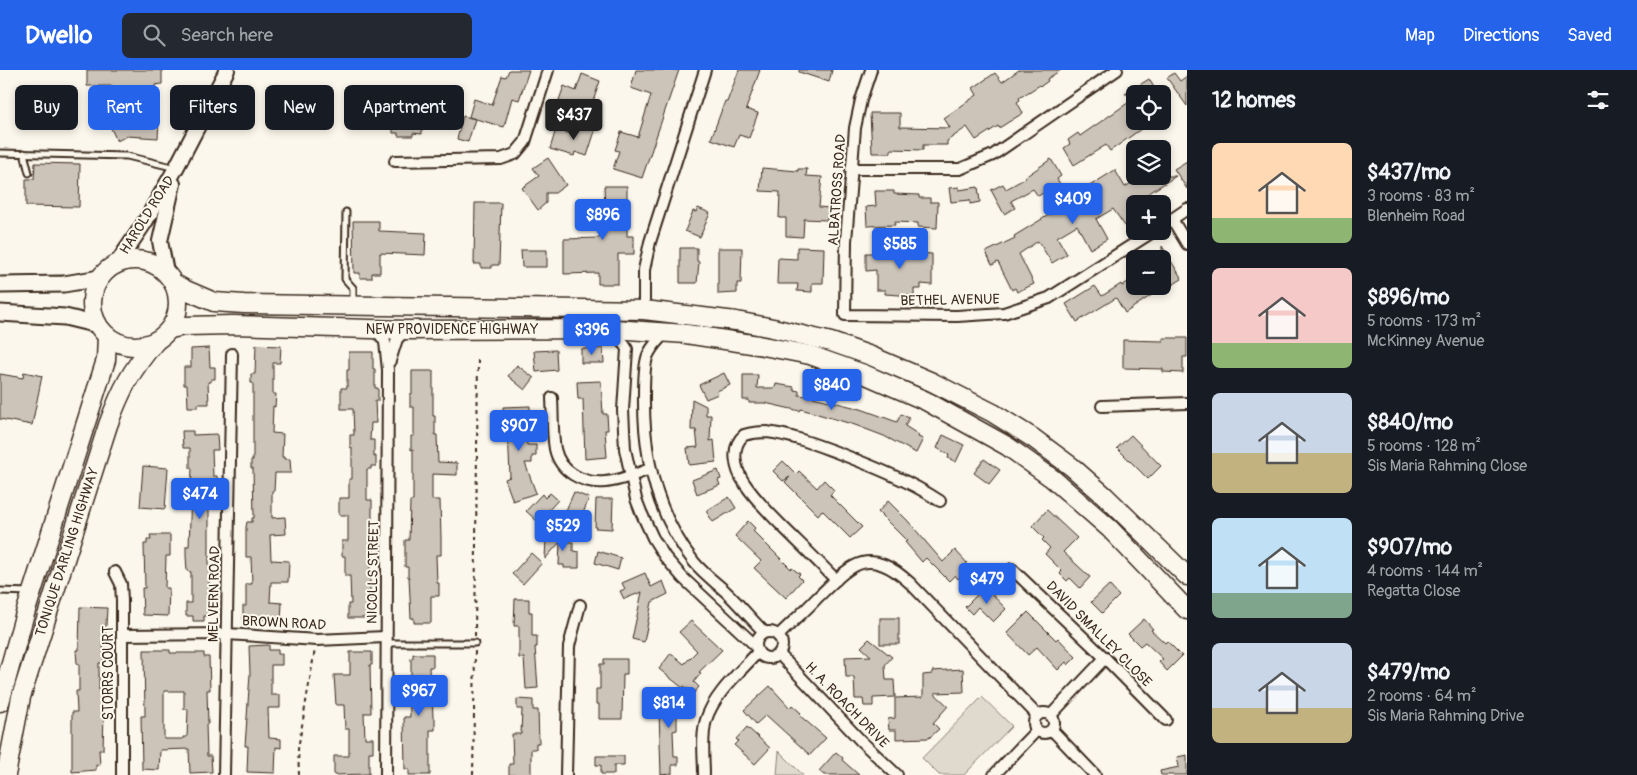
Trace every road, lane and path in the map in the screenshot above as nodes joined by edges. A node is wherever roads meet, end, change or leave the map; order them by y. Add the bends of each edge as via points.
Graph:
1 (226, 70) edge
2 (548, 70) edge
3 (705, 70) edge
4 (870, 70) edge
5 (1118, 70) edge
6 (0, 153) edge
7 (24, 153) junction
8 (395, 161) dead end
9 (176, 168) junction
10 (851, 169) junction
11 (29, 173) dead end
12 (1187, 209) edge
13 (346, 212) dead end
14 (1172, 219) joint
15 (1140, 240) edge
16 (1187, 244) edge
17 (118, 262) junction
18 (169, 277) junction
19 (100, 278) junction
20 (0, 285) edge
21 (354, 306) junction
22 (644, 310) junction
23 (0, 313) edge
24 (845, 315) joint
25 (170, 329) junction
26 (376, 329) junction
27 (614, 329) junction
28 (406, 330) junction
29 (102, 331) junction
30 (666, 332) junction
31 (156, 341) junction
32 (232, 354) dead end
33 (478, 358) dead end
34 (388, 370) junction
35 (552, 398) dead end
36 (1187, 402) edge
37 (1102, 406) dead end
38 (650, 469) junction
39 (630, 476) junction
40 (940, 501) dead end
41 (1012, 570) dead end
42 (116, 572) dead end
43 (1187, 576) edge
44 (836, 580) junction
45 (0, 591) edge
46 (33, 592) junction
47 (580, 605) dead end
48 (1187, 610) edge
49 (764, 632) junction
50 (227, 634) junction
51 (122, 635) junction
52 (778, 636) junction
53 (317, 640) junction
54 (385, 640) junction
55 (475, 644) junction
56 (757, 649) junction
57 (778, 654) junction
58 (1105, 658) junction
59 (0, 702) edge
60 (1037, 715) junction
61 (1051, 716) junction
62 (1166, 720) dead end
63 (1052, 730) junction
64 (1036, 731) junction
65 (6, 775) edge
66 (122, 775) edge
67 (224, 775) edge
68 (299, 775) edge
69 (386, 775) edge
70 (473, 775) edge
71 (566, 775) edge
72 (704, 775) edge
73 (897, 775) edge
74 (994, 775) edge
75 (1095, 775) edge

1 - 9 main road, HAROLD ROAD
2 - 8 street via 524,142 515,154 501,160
3 - 22 street via 650,242 644,270
4 - 10 street, ALBATROSS ROAD via 855,128
5 - 10 street via 993,156 960,169
6 - 7 lane
7 - 9 lane via 127,156
7 - 11 lane
9 - 17 main road, HAROLD ROAD
9 - 18 main road, HAROLD ROAD via 160,241
10 - 24 street, ALBATROSS ROAD
12 - 14 street
13 - 21 lane via 344,279 353,288
14 - 16 street
15 - 24 street, BETHEL AVENUE via 1050,298 1004,314
17 - 18 highway via 145,260 155,264
17 - 19 highway
18 - 21 highway, NEW PROVIDENCE HIGHWAY via 186,290 214,302
18 - 25 highway via 177,295 178,308
19 - 20 main road via 64,284
19 - 29 highway via 92,297 92,308
21 - 22 highway, NEW PROVIDENCE HIGHWAY
22 - 43 highway, NEW PROVIDENCE HIGHWAY via 736,321 812,337 871,356 932,382 992,413 1053,452 1105,496
23 - 29 main road via 64,317
25 - 26 highway, NEW PROVIDENCE HIGHWAY via 232,325
25 - 31 highway
26 - 28 highway, NEW PROVIDENCE HIGHWAY
26 - 34 street via 385,342
27 - 28 highway, NEW PROVIDENCE HIGHWAY
27 - 30 highway, NEW PROVIDENCE HIGHWAY
27 - 39 street via 627,349 623,410
28 - 34 street via 397,339
29 - 31 highway via 125,345 138,346
29 - 46 highway, TONIQUE DARLING HIGHWAY via 106,360
30 - 38 street via 648,354 644,384 645,439
30 - 48 highway, NEW PROVIDENCE HIGHWAY via 758,344 810,355 926,401 1007,446 1039,468 1110,529
31 - 65 highway, TONIQUE DARLING HIGHWAY via 138,361 121,391 108,425 21,697
32 - 50 street, MELVERN ROAD
33 - 55 path
34 - 54 street, NICOLLS STREET
35 - 39 street via 555,450 564,468 593,482 611,482
36 - 37 street
38 - 39 street
38 - 49 street via 666,515 695,563
39 - 56 street via 641,512 665,557
40 - 44 street via 902,479 799,439 767,432 744,435 736,445 735,454 744,484
41 - 58 street, DAVID SMALLEY CLOSE
42 - 51 street, STORRS COURT via 121,584
44 - 52 street
44 - 60 street via 851,566 860,563 870,562 892,569 910,583
45 - 46 lane
46 - 59 highway, TONIQUE DARLING HIGHWAY
47 - 71 street via 568,654
49 - 52 street
49 - 56 street via 760,635
50 - 51 street, BROWN ROAD
50 - 53 street, BROWN ROAD
50 - 67 street, MELVERN ROAD
51 - 66 street, STORRS COURT
52 - 57 street via 782,645
53 - 54 street, BROWN ROAD
53 - 68 path via 298,749
54 - 55 lane
54 - 69 street, NICOLLS STREET
55 - 70 path
56 - 57 street via 760,655 768,658
56 - 72 street via 712,706 704,736
57 - 73 street, H. A. ROACH DRIVE via 861,742
58 - 61 street
58 - 62 street, DAVID SMALLEY CLOSE
60 - 61 street
60 - 64 street via 1033,724
61 - 63 street
63 - 64 street via 1042,734
63 - 75 street
64 - 74 street

